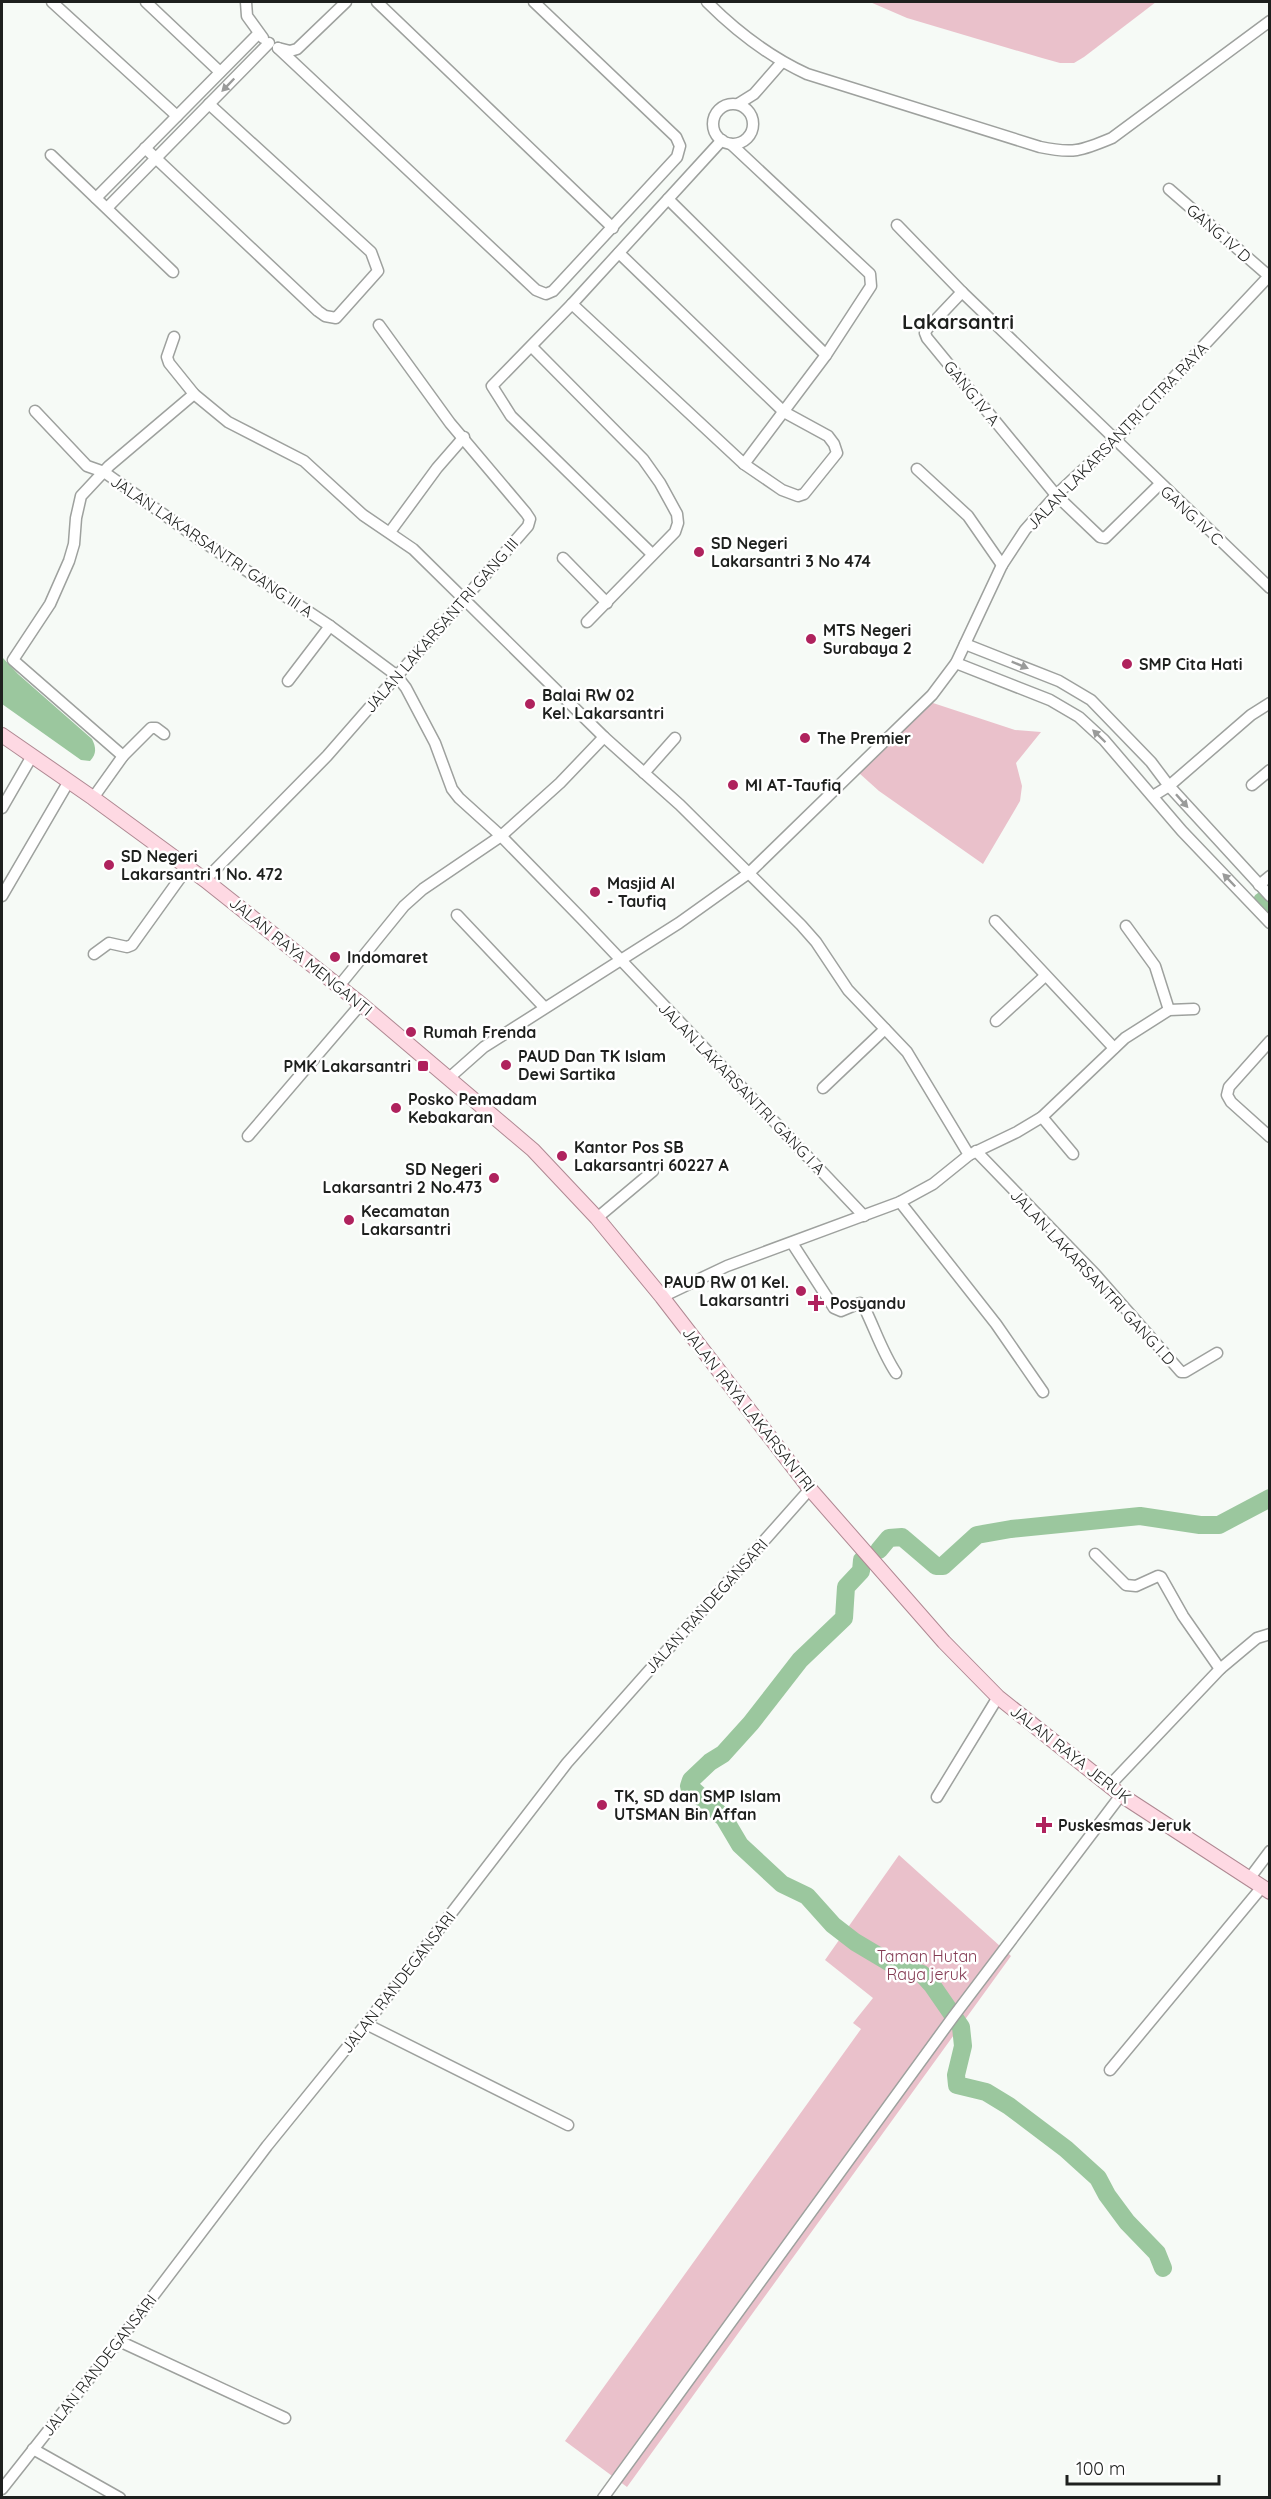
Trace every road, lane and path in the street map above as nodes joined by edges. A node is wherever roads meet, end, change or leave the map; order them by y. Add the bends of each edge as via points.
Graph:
1 (52, 2) edge
2 (146, 2) edge
3 (246, 2) edge
4 (346, 2) edge
5 (377, 2) edge
6 (534, 2) edge
7 (707, 2) edge
8 (1269, 21) edge
9 (258, 34) junction
10 (274, 45) junction
11 (782, 62) junction
12 (220, 72) junction
13 (754, 94) junction
14 (209, 104) junction
15 (738, 104) junction
16 (749, 110) junction
17 (177, 116) junction
18 (727, 142) junction
19 (145, 148) junction
20 (51, 154) dead end
21 (156, 158) junction
22 (1169, 189) dead end
23 (96, 198) junction
24 (668, 199) junction
25 (107, 208) junction
26 (897, 225) dead end
27 (613, 228) junction
28 (620, 253) junction
29 (173, 272) dead end
30 (1269, 276) edge
31 (962, 292) junction
32 (572, 304) junction
33 (379, 325) dead end
34 (174, 337) dead end
35 (532, 347) junction
36 (826, 355) junction
37 (194, 394) junction
38 (35, 411) dead end
39 (784, 412) junction
40 (464, 437) junction
41 (1116, 439) junction
42 (744, 464) junction
43 (917, 469) dead end
44 (104, 472) junction
45 (1160, 484) junction
46 (1056, 495) junction
47 (390, 532) junction
48 (652, 554) junction
49 (563, 558) dead end
50 (1002, 565) junction
51 (1269, 588) edge
52 (463, 599) junction
53 (607, 603) junction
54 (587, 622) dead end
55 (330, 626) junction
56 (965, 644) junction
57 (956, 663) junction
58 (396, 675) junction
59 (288, 681) dead end
60 (1269, 703) edge
61 (164, 734) dead end
62 (2, 735) edge
63 (604, 737) junction
64 (675, 738) dead end
65 (32, 756) junction
66 (123, 756) junction
67 (1269, 770) edge
68 (644, 773) junction
69 (69, 781) junction
70 (1252, 785) dead end
71 (1169, 786) junction
72 (1153, 796) junction
73 (93, 798) junction
74 (2, 808) edge
75 (501, 836) junction
76 (188, 867) junction
77 (749, 873) junction
78 (1269, 876) edge
79 (205, 880) junction
80 (1258, 885) junction
81 (2, 896) edge
82 (1269, 896) edge
83 (457, 915) dead end
84 (995, 921) dead end
85 (1269, 923) edge
86 (1126, 926) dead end
87 (94, 954) dead end
88 (620, 961) junction
89 (1045, 976) junction
90 (339, 986) junction
91 (361, 1004) junction
92 (544, 1007) junction
93 (1194, 1008) dead end
94 (1169, 1010) junction
95 (996, 1021) dead end
96 (885, 1029) junction
97 (1269, 1041) edge
98 (1114, 1048) junction
99 (449, 1078) junction
100 (823, 1088) dead end
101 (1042, 1117) junction
102 (248, 1136) dead end
103 (1269, 1137) edge
104 (972, 1153) junction
105 (1072, 1154) dead end
106 (653, 1171) dead end
107 (900, 1202) junction
108 (864, 1216) junction
109 (597, 1218) junction
110 (792, 1243) junction
111 (662, 1297) junction
112 (1217, 1353) dead end
113 (896, 1373) dead end
114 (1043, 1392) dead end
115 (810, 1489) junction
116 (1095, 1554) dead end
117 (1269, 1634) edge
118 (944, 1642) joint
119 (1220, 1669) junction
120 (998, 1697) junction
121 (1109, 1785) junction
122 (1121, 1795) junction
123 (937, 1797) dead end
124 (1269, 1851) edge
125 (1249, 1879) junction
126 (1266, 1890) edge
127 (366, 2024) junction
128 (1110, 2070) dead end
129 (568, 2125) dead end
130 (119, 2342) junction
131 (285, 2418) dead end
132 (33, 2449) junction
133 (2, 2489) edge
134 (120, 2498) edge
135 (603, 2498) edge

1 - 17 street
2 - 12 street
3 - 9 street via 248,16
4 - 10 street via 297,49 290,51
5 - 27 street
6 - 27 street via 676,137 680,146 677,157
7 - 11 street
8 - 11 street via 1112,138 1065,152 807,74
9 - 10 street
9 - 12 street
10 -> 14 street
10 - 27 street via 536,290 546,294 553,291
11 - 13 street
12 - 17 street
13 - 15 street
13 - 16 street
14 - 21 street
14 - 21 street via 371,252 378,271 336,318 318,310
15 - 16 street
15 - 18 street via 725,105 715,114 715,132
16 - 18 street via 754,123 750,136 738,144
17 - 19 street
18 - 24 street
18 - 36 street via 870,274 871,286
19 - 21 street
19 - 23 street
20 - 23 street
21 - 25 street
22 - 30 street, GANG IV D
23 - 25 street
24 - 28 street
24 - 36 street
25 - 29 street
26 - 31 street, GANG IV C
28 - 32 street
28 - 39 street
30 - 41 street, JALAN LAKARSANTRI CITRA RAYA
31 - 41 street, GANG IV C
31 - 46 street, GANG IV A via 927,329 927,338
32 - 35 street
32 - 42 street
33 - 40 street, JALAN LAKARSANTRI GANG III
34 - 37 street via 166,357
35 - 48 street via 643,459 660,483 678,522 675,532
35 - 48 street via 492,388 512,416
36 - 39 street
37 - 44 street
37 - 47 street via 228,422 304,461 363,515
38 - 44 street, JALAN LAKARSANTRI GANG III A via 80,461
39 - 42 street
39 - 42 street via 828,436 837,453 804,494 793,496
40 - 47 street
40 - 52 street, JALAN LAKARSANTRI GANG III via 530,519
41 - 45 street, GANG IV C
41 - 46 street, JALAN LAKARSANTRI CITRA RAYA
43 - 50 street via 968,516
44 - 55 street, JALAN LAKARSANTRI GANG III A
44 - 66 street via 81,496 69,561 50,604 13,660
45 - 46 street, GANG IV A via 1105,538
45 - 51 street, GANG IV C
46 - 50 street, JALAN LAKARSANTRI CITRA RAYA via 1025,530
47 - 52 street via 432,566
48 - 53 street
49 - 53 street
50 - 56 street, JALAN LAKARSANTRI CITRA RAYA
52 - 58 street, JALAN LAKARSANTRI GANG III
52 - 63 street
53 - 54 street
55 - 58 street, JALAN LAKARSANTRI GANG III A
55 - 59 street
56 - 57 street, JALAN LAKARSANTRI CITRA RAYA
56 -> 71 street via 1059,681 1091,700
72 -> 57 street via 1079,717 1050,700
57 - 77 street, JALAN LAKARSANTRI CITRA RAYA via 932,695
58 - 75 street, JALAN LAKARSANTRI GANG I A via 435,743 452,789
58 - 79 street, JALAN LAKARSANTRI GANG III via 327,756
60 - 71 street
61 - 66 street via 151,728
62 - 65 main road, JALAN RAYA MENGANTI
63 - 68 street
63 - 75 street
64 - 68 street
65 - 69 main road, JALAN RAYA MENGANTI
65 - 74 street
66 - 73 street
67 - 70 street
68 - 77 street
69 - 73 main road, JALAN RAYA MENGANTI
69 - 81 street
71 - 72 street
71 -> 80 street
85 -> 72 street
73 - 76 main road, JALAN RAYA MENGANTI
75 - 88 street, JALAN LAKARSANTRI GANG I A
75 - 90 street via 404,906
76 - 79 main road, JALAN RAYA MENGANTI
76 - 87 street via 132,945 109,943
77 - 88 street, JALAN LAKARSANTRI CITRA RAYA
77 - 96 street via 816,942 848,990
78 - 80 street
79 - 90 main road, JALAN RAYA MENGANTI
80 - 82 street
83 - 92 street
84 - 89 street
86 - 94 street via 1155,966
88 - 92 street, JALAN LAKARSANTRI CITRA RAYA
88 - 108 street, JALAN LAKARSANTRI GANG I A
89 - 95 street
89 - 98 street
90 - 91 main road, JALAN RAYA MENGANTI
91 - 99 main road, JALAN RAYA MENGANTI
91 - 102 street
92 - 99 street, JALAN LAKARSANTRI CITRA RAYA via 484,1047
93 - 94 street
94 - 98 street
96 - 100 street
96 - 104 street via 915,1064
97 - 103 street via 1229,1087 1227,1095
98 - 101 street
99 - 109 main road, JALAN RAYA LAKARSANTRI via 533,1150
101 - 104 street
101 - 105 street
104 - 107 street via 933,1184
104 - 112 street, JALAN LAKARSANTRI GANG I D via 1095,1275 1181,1372
106 - 109 street
107 - 108 street
107 - 114 street via 996,1324
108 - 110 street
109 - 111 main road, JALAN RAYA LAKARSANTRI
110 - 111 street via 728,1266
110 - 113 street via 834,1308 841,1311 855,1303 864,1307 881,1349
111 - 115 main road, JALAN RAYA LAKARSANTRI
115 - 118 main road, JALAN RAYA LAKARSANTRI
115 - 127 street, JALAN RANDEGANSARI via 567,1763
116 - 119 street via 1126,1585 1136,1586 1158,1576 1163,1579
117 - 119 street via 1257,1638
118 - 120 main road, JALAN RAYA JERUK
119 - 121 street
120 - 121 main road, JALAN RAYA JERUK
120 - 123 street
121 - 122 main road, JALAN RAYA JERUK
122 - 125 main road, JALAN RAYA JERUK
122 - 135 street via 953,2017
124 - 125 street
125 - 126 main road, JALAN RAYA JERUK
126 - 128 street
127 - 129 street
127 - 130 street, JALAN RANDEGANSARI via 267,2146
130 - 131 street
130 - 132 street, JALAN RANDEGANSARI
132 - 133 street, JALAN RANDEGANSARI
132 - 134 street

